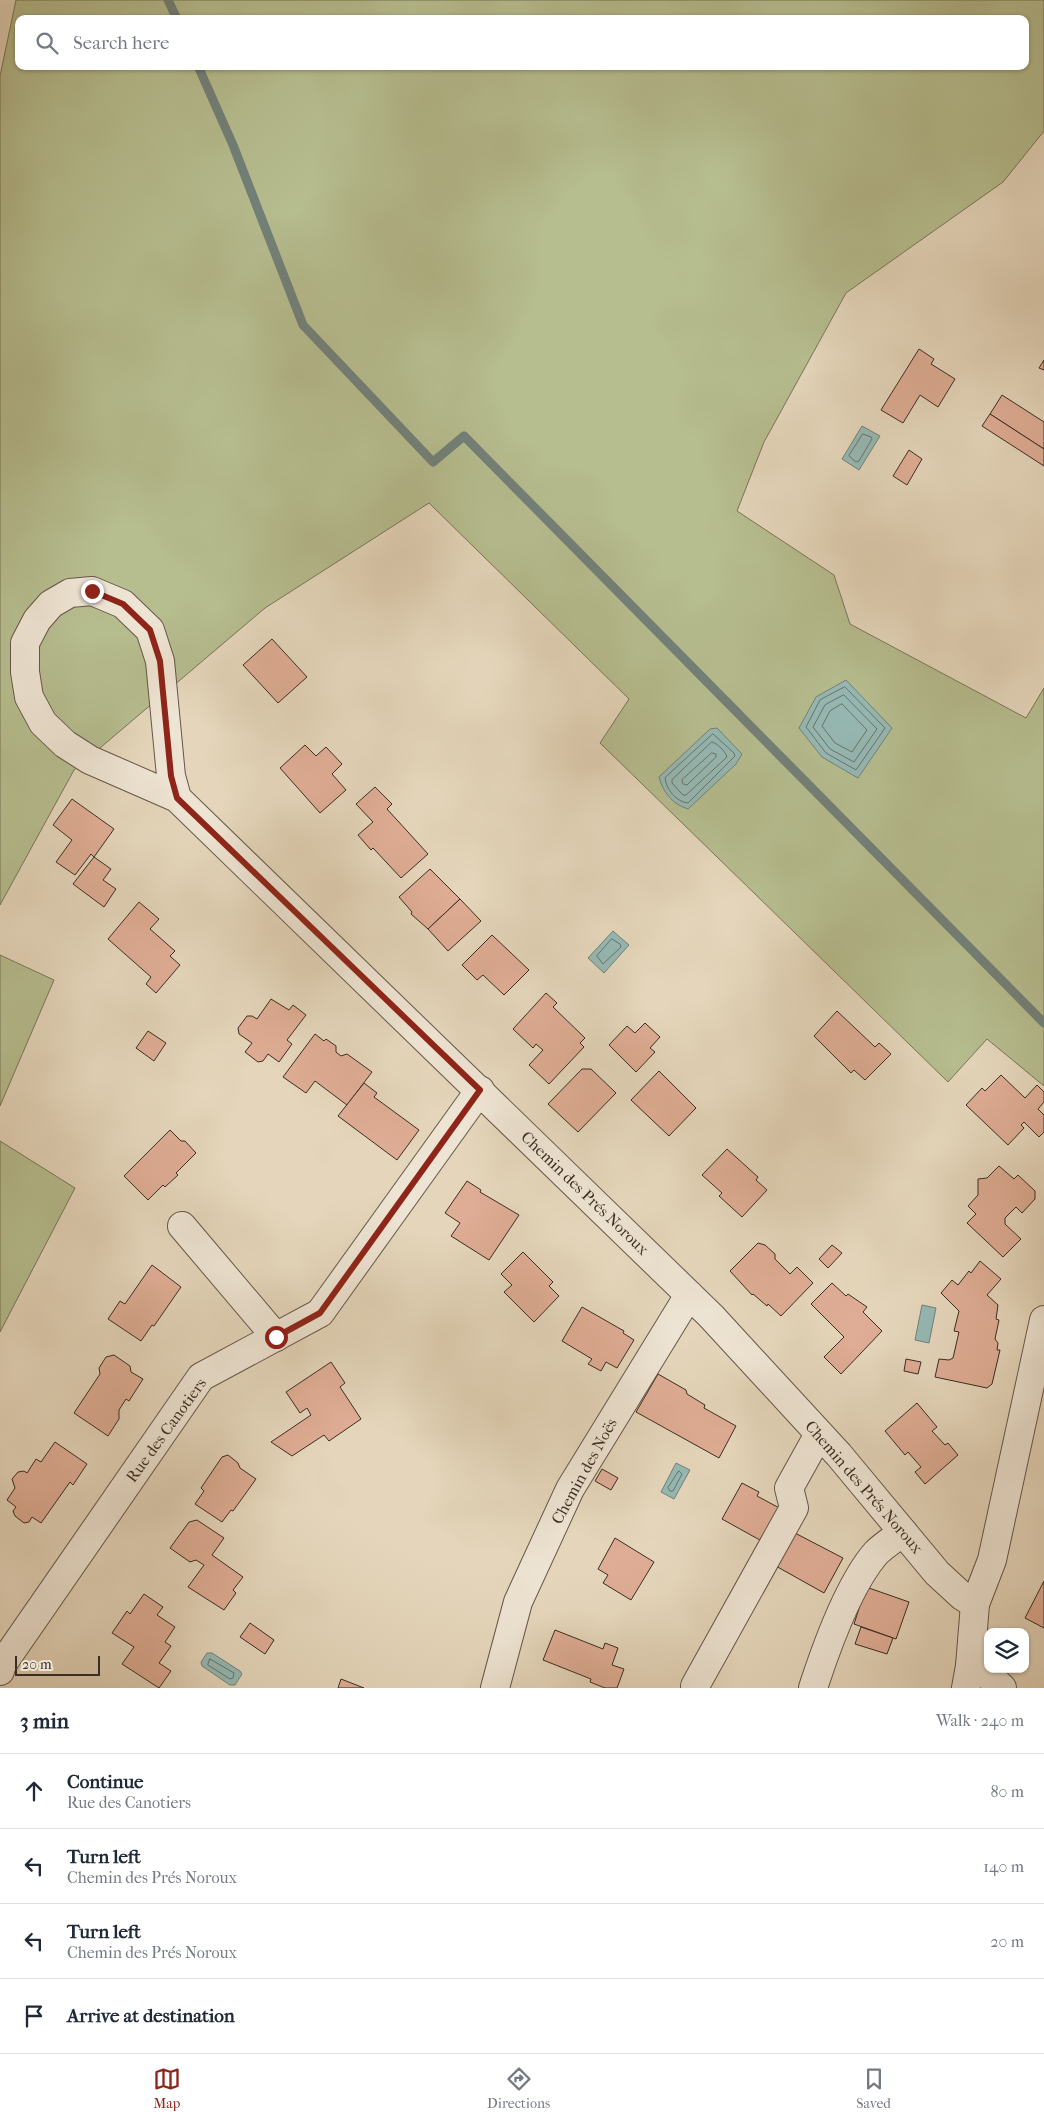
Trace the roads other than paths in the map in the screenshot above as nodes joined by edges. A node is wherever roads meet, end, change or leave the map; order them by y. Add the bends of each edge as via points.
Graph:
1 (177, 798) junction
2 (480, 1090) junction
3 (182, 1226) dead end
4 (689, 1295) junction
5 (1044, 1320) edge
6 (276, 1337) junction
7 (819, 1434) junction
8 (903, 1532) junction
9 (975, 1604) junction
10 (0, 1671) edge
11 (968, 1677) edge
12 (695, 1686) dead end
13 (496, 1688) edge
14 (813, 1688) edge
15 (1002, 1688) edge

1 - 1 street, Chemin des Prés Noroux via 171,776 160,661 150,630 123,604 92,591 70,594 51,604 37,620 25,643 29,696 44,723 65,744 90,760
1 - 2 street, Chemin des Prés Noroux
2 - 4 street, Chemin des Prés Noroux
2 - 6 street, Rue des Canotiers via 320,1313
3 - 6 street
4 - 7 street, Chemin des Prés Noroux
4 - 13 street, Chemin des Noës via 570,1490 518,1602
5 - 9 street via 992,1560
6 - 10 street, Rue des Canotiers via 201,1377
7 - 8 street, Chemin des Prés Noroux
7 - 12 street via 789,1488 794,1508
8 - 9 street, Chemin des Prés Noroux via 937,1572
8 - 14 street via 877,1552 860,1575 825,1652
9 - 11 street
11 - 15 street via 987,1674

